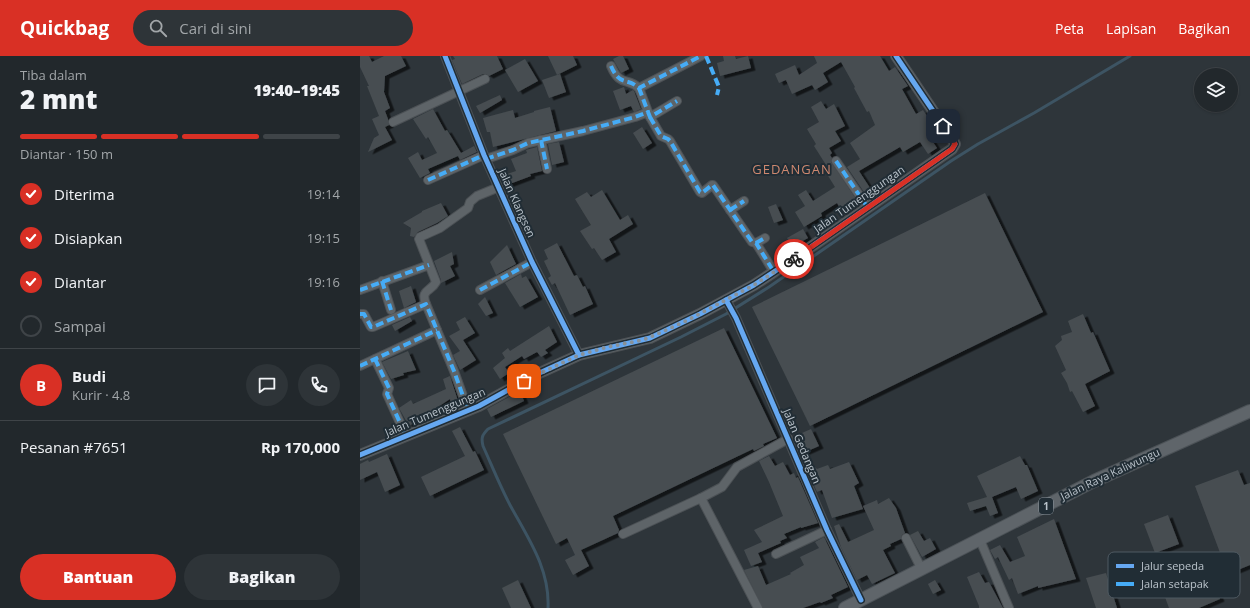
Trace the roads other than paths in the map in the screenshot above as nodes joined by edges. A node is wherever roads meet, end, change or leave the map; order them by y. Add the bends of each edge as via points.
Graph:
1 (445, 56) edge
2 (701, 56) edge
3 (896, 56) edge
4 (611, 66) dead end
5 (485, 79) dead end
6 (639, 88) junction
7 (460, 90) junction
8 (677, 101) dead end
9 (649, 114) junction
10 (393, 122) dead end
11 (541, 140) junction
12 (485, 157) junction
13 (836, 161) dead end
14 (546, 168) dead end
15 (428, 180) dead end
16 (499, 187) junction
17 (744, 201) dead end
18 (868, 208) junction
19 (730, 210) junction
20 (765, 238) dead end
21 (756, 243) junction
22 (532, 262) junction
23 (429, 265) junction
24 (774, 272) junction
25 (382, 281) junction
26 (360, 290) edge
27 (480, 290) dead end
28 (727, 303) junction
29 (426, 304) junction
30 (391, 310) dead end
31 (360, 314) edge
32 (436, 330) junction
33 (579, 355) junction
34 (375, 359) junction
35 (360, 366) edge
36 (468, 410) junction
37 (1250, 411) edge
38 (406, 436) junction
39 (788, 439) junction
40 (360, 455) edge
41 (701, 498) junction
42 (827, 530) junction
43 (623, 534) dead end
44 (906, 538) dead end
45 (980, 540) junction
46 (776, 554) dead end
47 (922, 570) junction
48 (861, 600) junction
49 (758, 608) edge
50 (845, 608) edge
51 (1008, 608) edge

1 - 7 street, Jalan Klangsen
2 - 6 street
3 - 18 street, Jalan Tumenggungan via 955,144 952,149
4 - 6 street via 618,78
5 - 7 street
6 - 9 street
7 - 10 street
7 - 12 street, Jalan Klangsen
8 - 9 street
9 - 11 street
9 - 19 street via 661,136 670,141 700,192 712,185
11 - 12 street
11 - 14 street
12 - 15 street
12 - 16 street, Jalan Klangsen
13 - 18 street
16 - 22 street, Jalan Klangsen
16 - 23 street via 477,196 468,208 440,228 420,237 419,242
17 - 19 street
18 - 24 street, Jalan Tumenggungan
19 - 21 street via 752,242
20 - 21 street
21 - 24 street
22 - 27 street
22 - 33 street, Jalan Klangsen
23 - 25 street
23 - 29 street via 436,282 424,296
24 - 28 street, Jalan Tumenggungan
25 - 26 street
25 - 30 street
28 - 33 street, Jalan Tumenggungan via 650,338
28 - 39 street, Jalan Gedangan via 736,318
29 - 31 street via 373,327 364,314
29 - 32 street
32 - 34 street
32 - 36 street
33 - 36 street, Jalan Tumenggungan
34 - 35 street
34 - 38 street via 389,388 388,394
36 - 38 street, Jalan Tumenggungan
37 - 45 main road, Jalan Raya Kaliwungu / 1 via 1094,481
38 - 40 street, Jalan Tumenggungan
39 - 41 street via 737,467 722,487
39 - 42 street, Jalan Gedangan
41 - 43 street
41 - 49 street
42 - 46 street
42 - 48 street, Jalan Gedangan
44 - 47 street
45 - 47 main road, Jalan Raya Kaliwungu / 1
45 - 51 street
47 - 48 main road, Jalan Raya Kaliwungu / 1
48 - 50 main road, Jalan Raya Kaliwungu / 1

